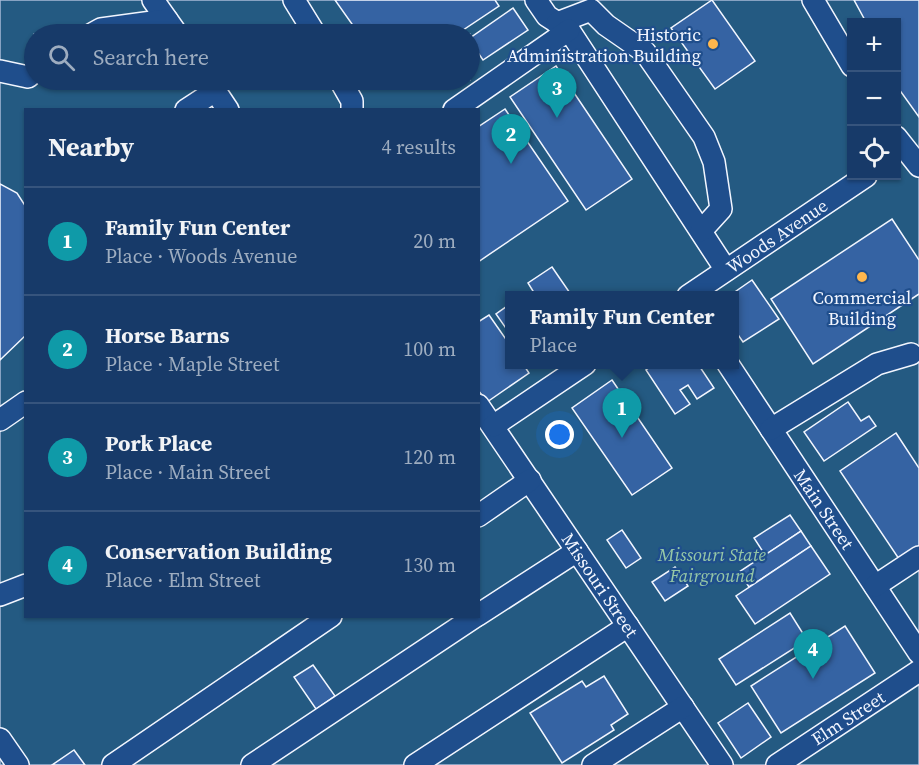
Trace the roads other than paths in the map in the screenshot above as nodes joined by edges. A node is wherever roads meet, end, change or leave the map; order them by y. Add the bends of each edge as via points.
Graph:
1 (153, 0) edge
2 (294, 0) edge
3 (536, 0) edge
4 (813, 0) edge
5 (170, 24) edge
6 (309, 24) edge
7 (563, 26) junction
8 (847, 58) edge
9 (0, 71) edge
10 (24, 76) edge
11 (206, 90) edge
12 (214, 90) edge
13 (346, 90) edge
14 (480, 90) edge
15 (480, 90) edge
16 (188, 108) edge
17 (227, 108) edge
18 (352, 108) edge
19 (457, 108) edge
20 (901, 149) edge
21 (919, 166) edge
22 (860, 180) edge
23 (700, 231) junction
24 (726, 270) junction
25 (695, 291) edge
26 (911, 354) dead end
27 (578, 369) edge
28 (731, 369) edge
29 (24, 403) edge
30 (480, 408) edge
31 (0, 420) edge
32 (493, 426) junction
33 (771, 429) junction
34 (530, 480) junction
35 (480, 515) edge
36 (577, 550) junction
37 (919, 557) edge
38 (24, 586) edge
39 (875, 586) junction
40 (0, 596) edge
41 (480, 614) edge
42 (328, 618) edge
43 (474, 618) edge
44 (628, 626) junction
45 (919, 653) edge
46 (919, 671) edge
47 (683, 707) junction
48 (113, 765) edge
49 (252, 765) edge
50 (415, 765) edge
51 (593, 765) edge
52 (722, 765) edge
53 (777, 765) edge

1 - 5 street
2 - 6 street
3 - 7 street via 546,16
4 - 8 street
7 - 15 street
7 - 23 street
7 - 23 street via 591,10 645,52 704,137 714,162 721,209
9 - 10 street
11 - 16 street
12 - 17 street
13 - 18 street
14 - 19 street
20 - 21 street
22 - 24 street, Woods Avenue
23 - 24 street
24 - 25 street, Woods Avenue
26 - 33 street via 878,364
27 - 32 street
28 - 33 street, Main Street
29 - 31 street
30 - 32 street, Missouri Street
32 - 34 street, Missouri Street
33 - 39 street, Main Street
34 - 35 street
34 - 36 street, Missouri Street
36 - 41 street
36 - 44 street, Missouri Street
37 - 39 street
38 - 40 street
39 - 45 street, Main Street
42 - 48 street
43 - 49 street
44 - 47 street, Missouri Street
44 - 50 street
46 - 53 street, Elm Street
47 - 51 street
47 - 52 street, Missouri Street

